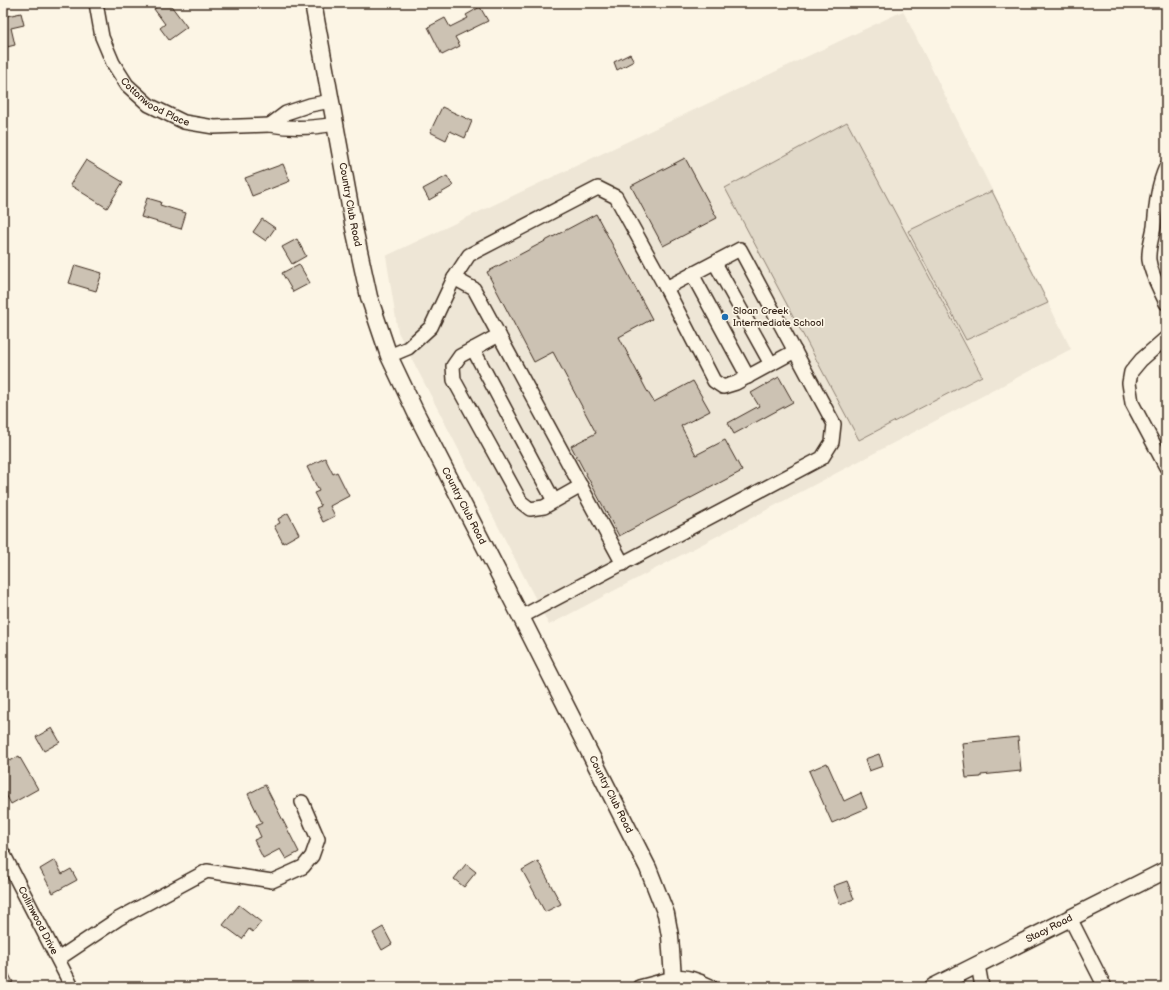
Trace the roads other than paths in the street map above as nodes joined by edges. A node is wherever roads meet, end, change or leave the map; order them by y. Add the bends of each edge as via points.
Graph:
1 (96, 3) edge
2 (313, 3) edge
3 (330, 101) junction
4 (335, 124) junction
5 (270, 125) junction
6 (1166, 167) edge
7 (715, 263) junction
8 (692, 274) junction
9 (454, 278) junction
10 (666, 288) junction
11 (1166, 303) edge
12 (499, 335) junction
13 (1166, 338) edge
14 (473, 349) junction
15 (795, 351) junction
16 (389, 356) junction
17 (770, 364) junction
18 (748, 377) junction
19 (1166, 467) edge
20 (581, 486) junction
21 (554, 501) junction
22 (623, 564) junction
23 (521, 617) junction
24 (302, 802) dead end
25 (3, 853) edge
26 (1166, 870) edge
27 (1070, 918) junction
28 (58, 959) junction
29 (978, 965) junction
30 (672, 982) edge
31 (72, 987) edge
32 (639, 987) edge
33 (708, 987) edge
34 (933, 987) edge
35 (982, 987) edge
36 (1105, 987) edge

1 - 5 street, Cottonwood Place via 102,36 113,63 127,85 149,105 184,122 214,127
2 - 3 main road, Country Club Road
3 - 4 main road, Country Club Road
3 - 5 street via 286,113
4 - 5 street, Cottonwood Place via 313,128 284,128
4 - 16 main road, Country Club Road via 369,297
6 - 11 street via 1156,198 1149,261
7 - 8 street
7 - 15 street via 740,250
7 - 17 street
8 - 10 street
8 - 18 street
9 - 10 street via 469,255 598,188 616,197
9 - 12 street via 474,289
9 - 16 street via 431,327 408,348
10 - 18 street via 714,381 723,387
12 - 14 street
12 - 20 street
13 - 19 street via 1131,372 1129,383 1132,403
14 - 21 street
14 - 21 street via 460,356 453,366 454,380 521,502 530,509 544,507
15 - 17 street
15 - 22 street via 834,424 832,442 822,458
16 - 23 main road, Country Club Road
17 - 18 street
20 - 21 street
20 - 22 street
22 - 23 street
23 - 30 main road, Country Club Road via 648,868 666,914 670,936
24 - 28 street via 318,839 312,856 303,867 272,881 207,871 118,919
25 - 28 street, Collinwood Drive
26 - 27 main road, Stacy Road
27 - 29 main road, Stacy Road
27 - 36 street
28 - 31 street, Collinwood Drive
29 - 34 main road, Stacy Road
29 - 35 street
30 - 32 street
30 - 33 main road via 679,977 692,979

